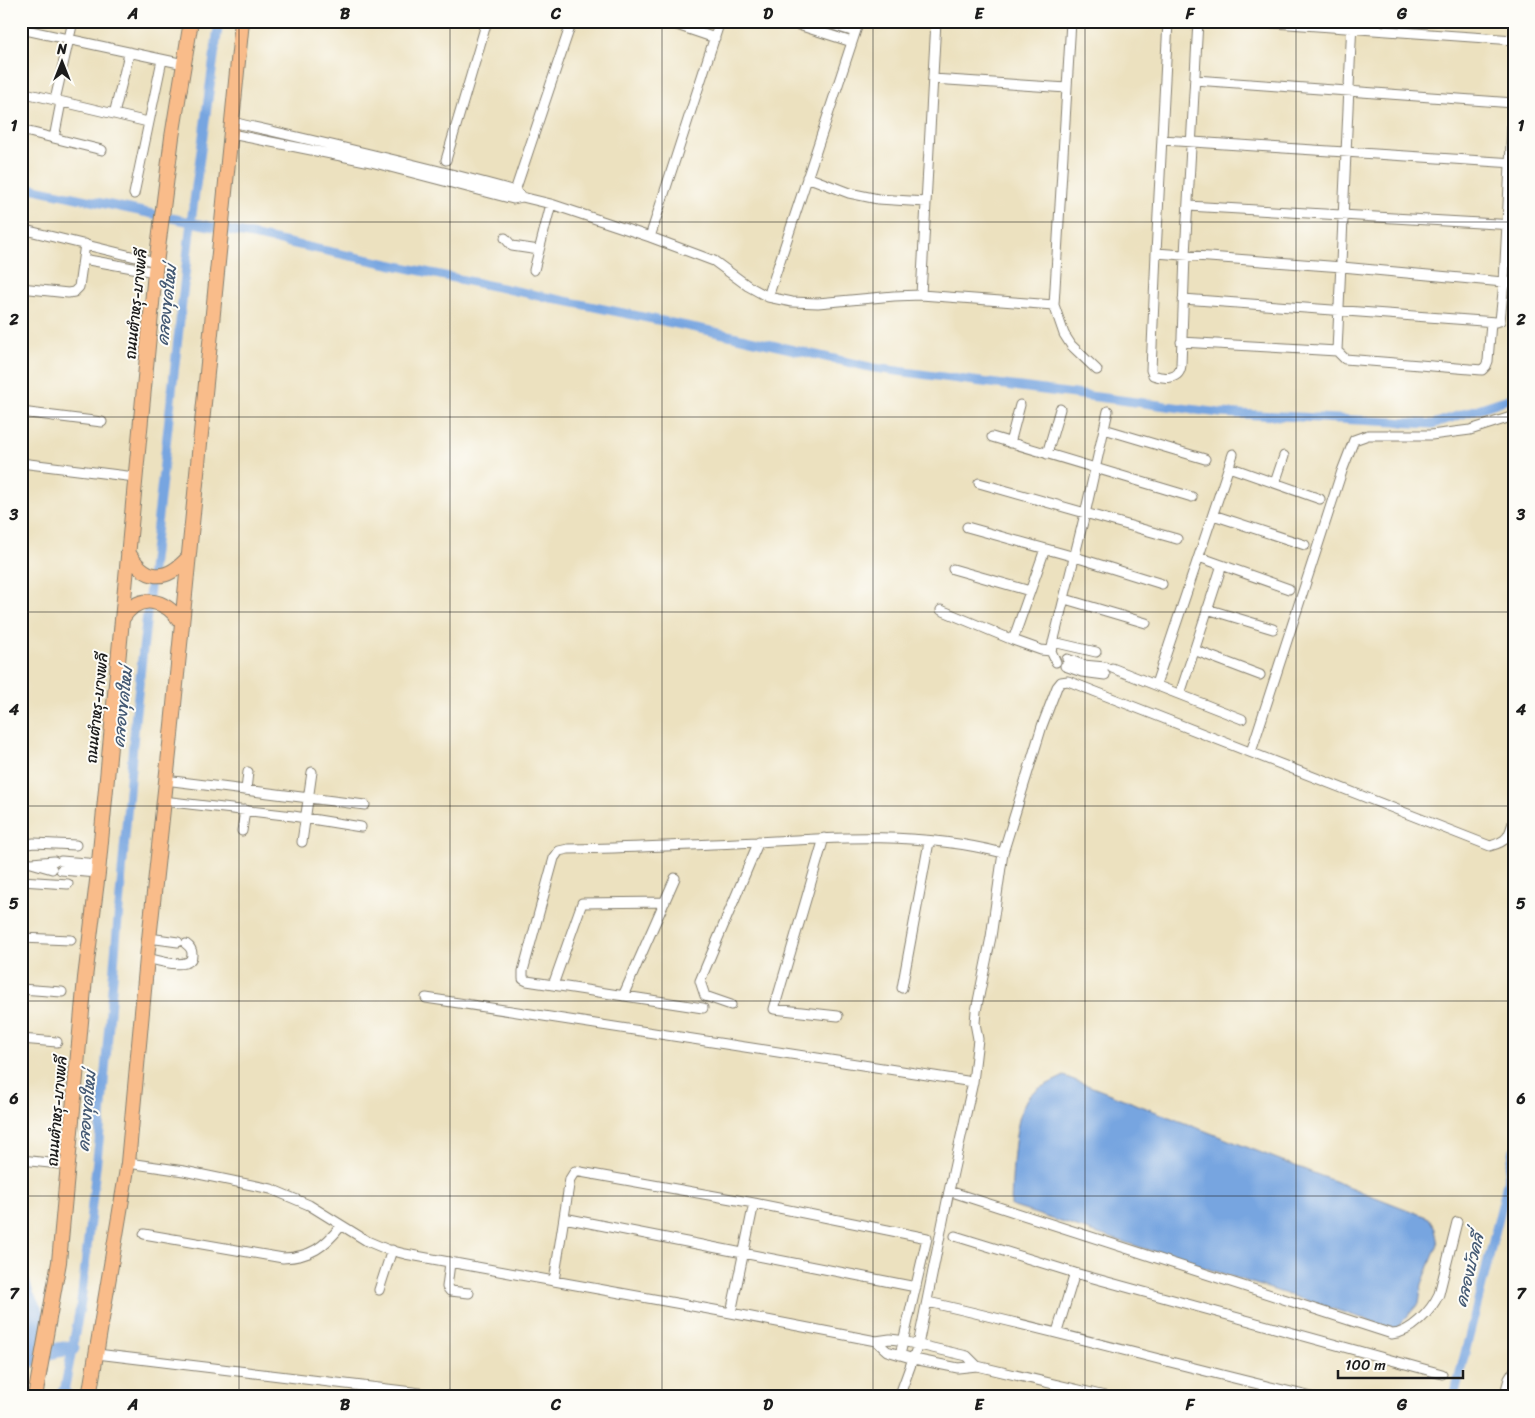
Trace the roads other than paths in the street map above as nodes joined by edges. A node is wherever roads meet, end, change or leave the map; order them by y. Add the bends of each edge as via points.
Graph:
1 (73, 21) edge
2 (191, 21) edge
3 (242, 21) edge
4 (487, 21) edge
5 (572, 21) edge
6 (665, 21) edge
7 (720, 21) edge
8 (786, 21) edge
9 (820, 21) edge
10 (858, 21) edge
11 (936, 21) edge
12 (1071, 21) edge
13 (1168, 21) edge
14 (1198, 21) edge
15 (1245, 21) edge
16 (1352, 25) edge
17 (21, 30) edge
18 (854, 37) junction
19 (715, 38) junction
20 (69, 40) junction
21 (1514, 40) edge
22 (129, 54) junction
23 (162, 60) junction
24 (184, 64) junction
25 (933, 79) junction
26 (1195, 80) junction
27 (1514, 87) edge
28 (1067, 88) junction
29 (1349, 91) junction
30 (21, 92) edge
31 (58, 101) junction
32 (1513, 103) edge
33 (114, 114) junction
34 (148, 122) junction
35 (231, 128) junction
36 (21, 130) edge
37 (54, 138) junction
38 (1162, 140) junction
39 (1191, 142) junction
40 (102, 150) dead end
41 (1347, 151) junction
42 (446, 160) dead end
43 (1512, 163) edge
44 (807, 177) junction
45 (134, 194) dead end
46 (517, 196) junction
47 (926, 202) junction
48 (551, 204) junction
49 (1188, 206) junction
50 (1344, 215) junction
51 (1510, 225) edge
52 (21, 229) edge
53 (650, 237) junction
54 (505, 238) dead end
55 (85, 244) junction
56 (539, 250) junction
57 (1156, 253) junction
58 (1185, 255) junction
59 (83, 259) junction
60 (156, 267) junction
61 (1342, 267) junction
62 (534, 270) dead end
63 (1504, 282) junction
64 (1514, 283) edge
65 (21, 288) edge
66 (921, 295) junction
67 (768, 297) junction
68 (1183, 299) junction
69 (1054, 305) junction
70 (1340, 311) junction
71 (1491, 322) junction
72 (1181, 342) junction
73 (1337, 351) junction
74 (1097, 370) dead end
75 (1020, 405) dead end
76 (1060, 408) dead end
77 (1108, 411) dead end
78 (21, 412) edge
79 (1514, 416) edge
80 (102, 422) dead end
81 (1104, 429) junction
82 (992, 437) dead end
83 (1010, 443) junction
84 (1047, 454) junction
85 (1233, 454) dead end
86 (1284, 456) dead end
87 (1205, 459) dead end
88 (21, 463) edge
89 (1229, 468) junction
90 (1096, 469) junction
91 (135, 477) junction
92 (979, 483) dead end
93 (1275, 484) junction
94 (1192, 497) dead end
95 (1320, 499) dead end
96 (1085, 514) junction
97 (1213, 515) junction
98 (967, 527) dead end
99 (1177, 539) dead end
100 (1305, 545) dead end
101 (1045, 549) junction
102 (128, 552) junction
103 (1075, 557) junction
104 (1199, 557) junction
105 (188, 558) junction
106 (1222, 565) junction
107 (953, 568) dead end
108 (1162, 584) dead end
109 (1289, 590) dead end
110 (1030, 591) junction
111 (1065, 599) junction
112 (1207, 609) junction
113 (941, 610) dead end
114 (122, 620) junction
115 (181, 622) junction
116 (1146, 624) dead end
117 (1273, 629) dead end
118 (1014, 640) junction
119 (1194, 650) junction
120 (1096, 652) dead end
121 (1058, 656) junction
122 (1082, 668) junction
123 (1260, 674) dead end
124 (1156, 684) junction
125 (1080, 686) junction
126 (1180, 694) junction
127 (1242, 719) dead end
128 (1251, 752) junction
129 (248, 772) dead end
130 (312, 772) dead end
131 (165, 780) junction
132 (246, 790) junction
133 (309, 798) junction
134 (163, 800) junction
135 (364, 805) dead end
136 (244, 810) junction
137 (306, 818) junction
138 (1514, 819) edge
139 (361, 828) dead end
140 (242, 831) dead end
141 (824, 838) junction
142 (302, 842) dead end
143 (759, 842) junction
144 (929, 842) junction
145 (76, 844) dead end
146 (21, 845) edge
147 (1003, 853) junction
148 (21, 860) edge
149 (98, 868) junction
150 (675, 878) dead end
151 (21, 882) edge
152 (68, 884) dead end
153 (665, 902) junction
154 (21, 938) edge
155 (149, 938) junction
156 (71, 940) dead end
157 (146, 958) junction
158 (554, 985) junction
159 (902, 988) dead end
160 (21, 989) edge
161 (62, 992) dead end
162 (623, 996) junction
163 (426, 998) dead end
164 (731, 1005) dead end
165 (703, 1008) dead end
166 (838, 1016) dead end
167 (21, 1039) edge
168 (57, 1042) dead end
169 (973, 1082) junction
170 (21, 1160) edge
171 (128, 1163) junction
172 (69, 1166) junction
173 (949, 1191) junction
174 (754, 1203) junction
175 (564, 1218) junction
176 (1457, 1222) dead end
177 (341, 1226) junction
178 (144, 1234) dead end
179 (955, 1236) dead end
180 (392, 1250) junction
181 (743, 1254) junction
182 (450, 1263) junction
183 (1075, 1273) junction
184 (554, 1281) junction
185 (916, 1287) junction
186 (380, 1290) dead end
187 (469, 1293) dead end
188 (928, 1302) junction
189 (731, 1313) junction
190 (1057, 1332) junction
191 (876, 1341) junction
192 (903, 1341) junction
193 (918, 1345) junction
194 (97, 1354) junction
195 (900, 1355) junction
196 (914, 1359) junction
197 (977, 1366) junction
198 (1514, 1371) edge
199 (1442, 1374) dead end
200 (36, 1390) edge
201 (90, 1395) edge
202 (454, 1397) edge
203 (899, 1397) edge
204 (1109, 1397) edge
205 (1312, 1397) edge
206 (1504, 1397) edge

1 - 20 street
2 - 24 main road, ถนนตำหรุ-บางพลี
3 - 35 main road
4 - 42 street
5 - 46 street
6 - 19 street
7 - 19 street
8 - 18 street
9 - 18 street
10 - 18 street
11 - 25 street
12 - 28 street
13 - 38 street
14 - 26 street
15 - 16 street
16 - 21 street
16 - 29 street
17 - 20 street
18 - 44 street
19 - 53 street
20 - 22 street
20 - 31 street
22 - 23 street
22 - 33 street
23 - 24 street
23 - 34 street
24 - 60 main road, ถนนตำหรุ-บางพลี
25 - 28 street
25 - 47 street
26 - 29 street
26 - 39 street
27 - 32 street
28 - 69 street
29 - 32 street
29 - 41 street
30 - 31 street
31 - 33 street
31 - 37 street
32 - 43 street
33 - 34 street
34 - 45 street
35 - 46 street via 442,170
35 - 105 main road
36 - 37 street
37 - 40 street
38 - 39 street
38 - 57 street
39 - 41 street
39 - 49 street
41 - 43 street
41 - 50 street
43 - 51 street
44 - 47 street via 849,193 878,199
44 - 67 street
46 - 48 street
47 - 66 street
48 - 53 street
48 - 56 street
49 - 50 street
49 - 58 street
50 - 51 street
50 - 61 street
51 - 63 street
52 - 55 street
53 - 67 street via 714,261
54 - 56 street via 512,246
55 - 59 street
55 - 60 street
56 - 62 street
57 - 58 street
57 - 72 street via 1153,374 1169,378 1177,375
58 - 61 street
58 - 68 street
59 - 60 street
59 - 65 street via 79,287 74,292
60 - 91 main road, ถนนตำหรุ-บางพลี
61 - 63 street
61 - 70 street
63 - 64 street
63 - 71 street via 1500,321
66 - 67 street via 818,303
66 - 69 street
68 - 70 street
68 - 72 street
69 - 74 street via 1071,345
70 - 71 street
70 - 73 street
71 - 73 street via 1488,361 1482,370 1345,359
72 - 73 street
75 - 83 street
76 - 84 street
77 - 81 street
78 - 80 street
79 - 128 street via 1470,430 1431,435 1368,435 1354,440
81 - 87 street
81 - 90 street
82 - 83 street
83 - 84 street
84 - 90 street
85 - 89 street
86 - 93 street
88 - 91 street
89 - 93 street
89 - 97 street
90 - 94 street
90 - 96 street
91 - 102 main road, ถนนตำหรุ-บางพลี
92 - 96 street
93 - 95 street
96 - 99 street
96 - 103 street
97 - 100 street
97 - 104 street
98 - 101 street
101 - 103 street
101 - 110 street
102 - 105 main road via 144,573 159,575 179,568
102 - 114 main road, ถนนตำหรุ-บางพลี
103 - 108 street
103 - 111 street
104 - 106 street
104 - 124 street
105 - 115 main road
106 - 109 street
106 - 112 street
107 - 110 street
110 - 118 street
111 - 116 street
111 - 121 street
112 - 117 street
112 - 119 street
113 - 118 street
114 - 115 main road via 128,609 149,602 165,605
114 - 149 main road, ถนนตำหรุ-บางพลี
115 - 131 main road
118 - 121 street
119 - 123 street
119 - 126 street
120 - 121 street
121 - 122 street
122 - 124 street via 1124,672
122 - 125 street
124 - 126 street
125 - 128 street
125 - 147 street via 1068,681 1057,687
126 - 127 street
128 - 138 street via 1490,846 1510,836
129 - 132 street
130 - 133 street
131 - 132 street
131 - 134 main road
132 - 133 street
133 - 135 street
133 - 137 street
134 - 136 street
134 - 155 main road
136 - 137 street
136 - 140 street
137 - 139 street
137 - 142 street
141 - 143 street
141 - 144 street
141 - 166 street via 774,1009
143 - 158 street via 568,848 559,851 554,858 522,975 527,981
143 - 164 street via 700,982 705,996
144 - 147 street
144 - 159 street
145 - 146 street
147 - 169 street via 992,937 976,1011 978,1039
148 - 149 street
149 - 172 main road, ถนนตำหรุ-บางพลี
150 - 153 street
151 - 152 street
153 - 158 street via 582,903
153 - 162 street
154 - 156 street
155 - 157 main road
155 - 157 street via 182,943 190,947 192,954 185,964
157 - 171 main road
158 - 162 street
160 - 161 street
162 - 165 street
163 - 169 street
167 - 168 street
169 - 173 street
170 - 172 street
171 - 177 street via 271,1189 309,1205
171 - 194 main road
172 - 200 main road, ถนนตำหรุ-บางพลี via 59,1262
173 - 176 street via 1392,1334 1406,1331 1435,1302
173 - 188 street
174 - 175 street via 575,1171 570,1179
174 - 181 street
174 - 185 street via 927,1238
175 - 181 street
175 - 184 street
177 - 178 street via 310,1254 289,1258
177 - 180 street via 367,1241
179 - 183 street
180 - 182 street
180 - 186 street
181 - 185 street
181 - 189 street
182 - 184 street
182 - 187 street via 450,1291
183 - 190 street
183 - 199 street
184 - 189 street
185 - 192 street
188 - 190 street
188 - 193 street
189 - 191 street
190 - 205 street
191 - 192 street
191 - 195 street via 887,1351
192 - 193 street
192 - 195 street
193 - 196 street
193 - 197 street via 967,1356
194 - 201 main road
194 - 202 street
195 - 196 street
196 - 197 street via 958,1368
196 - 203 street
197 - 204 street
198 - 206 street

